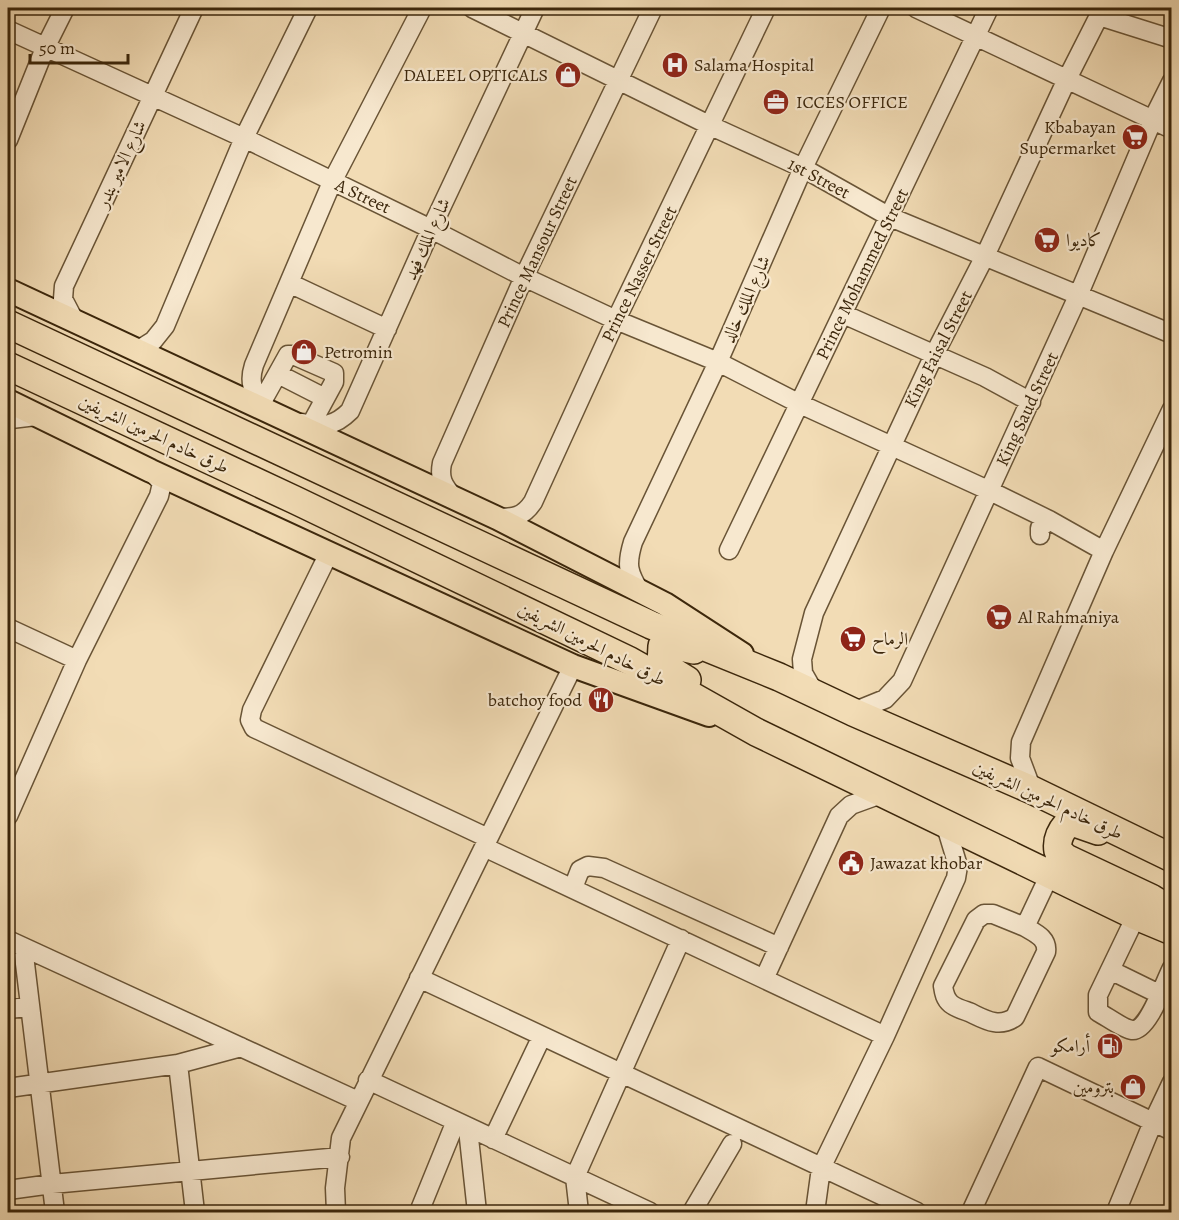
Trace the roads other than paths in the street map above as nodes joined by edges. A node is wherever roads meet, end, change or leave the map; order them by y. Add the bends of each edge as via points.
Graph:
1 (65, 8) edge
2 (194, 8) edge
3 (308, 8) edge
4 (422, 8) edge
5 (472, 8) edge
6 (535, 8) edge
7 (653, 8) edge
8 (766, 8) edge
9 (881, 8) edge
10 (916, 8) edge
11 (989, 8) edge
12 (1101, 12) edge
13 (8, 30) edge
14 (523, 33) junction
15 (976, 36) junction
16 (1172, 39) edge
17 (45, 48) junction
18 (618, 79) junction
19 (1067, 79) junction
20 (1172, 81) edge
21 (152, 97) junction
22 (1153, 119) junction
23 (711, 126) junction
24 (1172, 129) edge
25 (244, 138) junction
26 (8, 140) edge
27 (803, 168) junction
28 (332, 182) junction
29 (890, 217) junction
30 (431, 229) junction
31 (985, 256) junction
32 (524, 278) junction
33 (289, 283) junction
34 (8, 290) edge
35 (1078, 296) junction
36 (843, 314) junction
37 (616, 320) junction
38 (75, 322) junction
39 (8, 324) edge
40 (387, 329) junction
41 (1172, 334) edge
42 (136, 351) junction
43 (934, 355) junction
44 (718, 362) junction
45 (8, 366) edge
46 (278, 374) junction
47 (325, 398) junction
48 (8, 401) edge
49 (1031, 402) junction
50 (800, 404) junction
51 (1172, 409) edge
52 (269, 410) junction
53 (36, 416) junction
54 (8, 421) edge
55 (309, 427) junction
56 (890, 446) junction
57 (151, 471) junction
58 (990, 491) junction
59 (453, 497) junction
60 (497, 518) junction
61 (731, 545) dead end
62 (1104, 551) junction
63 (329, 553) junction
64 (640, 592) junction
65 (8, 628) edge
66 (77, 660) junction
67 (735, 660) junction
68 (573, 666) junction
69 (779, 677) junction
70 (816, 695) junction
71 (853, 712) junction
72 (756, 732) junction
73 (1032, 790) junction
74 (884, 793) junction
75 (915, 808) junction
76 (8, 816) edge
77 (945, 824) junction
78 (486, 842) junction
79 (1172, 859) edge
80 (1050, 874) junction
81 (573, 888) junction
82 (1172, 911) edge
83 (1136, 916) junction
84 (1025, 927) junction
85 (1172, 931) edge
86 (681, 939) junction
87 (15, 944) edge
88 (778, 947) junction
89 (1172, 968) edge
90 (1110, 970) junction
91 (419, 978) junction
92 (764, 979) junction
93 (1159, 994) junction
94 (29, 1007) junction
95 (8, 1009) edge
96 (542, 1036) junction
97 (885, 1036) junction
98 (241, 1047) junction
99 (178, 1064) junction
100 (622, 1073) junction
101 (368, 1080) junction
102 (1172, 1082) edge
103 (38, 1084) junction
104 (8, 1088) edge
105 (358, 1101) junction
106 (1153, 1122) junction
107 (462, 1125) junction
108 (1172, 1131) edge
109 (493, 1138) junction
110 (732, 1144) dead end
111 (340, 1158) junction
112 (821, 1168) junction
113 (190, 1171) junction
114 (575, 1177) junction
115 (52, 1184) junction
116 (8, 1190) edge
117 (55, 1212) edge
118 (195, 1212) edge
119 (336, 1212) edge
120 (419, 1212) edge
121 (477, 1212) edge
122 (579, 1212) edge
123 (650, 1212) edge
124 (692, 1212) edge
125 (815, 1212) edge
126 (917, 1212) edge
127 (971, 1212) edge
128 (1116, 1212) edge

1 - 17 street
2 - 21 street, شارع الامير بندر
3 - 25 street
4 - 28 street
5 - 14 street, 1st Street
6 - 14 street, شارع الملك فهد
7 - 18 street, Prince Mansour Street
8 - 23 street, Prince Nasser Street
9 - 27 street, شارع الملك خالد
10 - 15 street
11 - 15 street, Prince Mohammed Street
12 - 16 street
12 - 19 street, King Faisal Street
13 - 17 street, A Street
14 - 18 street, 1st Street
14 - 30 street, شارع الملك فهد
15 - 19 street
15 - 29 street, Prince Mohammed Street
17 - 21 street, A Street
17 - 26 street
18 - 23 street, 1st Street
18 - 32 street, Prince Mansour Street
19 - 22 street
19 - 31 street, King Faisal Street
20 - 22 street, King Saud Street
21 - 25 street, A Street
21 - 38 street, شارع الامير بندر via 64,286 63,299
22 - 24 street
22 - 35 street, King Saud Street
23 - 27 street, 1st Street
23 - 37 street, Prince Nasser Street
25 - 28 street, A Street
25 - 42 street via 165,326 153,341
27 - 29 street, 1st Street
27 - 44 street, شارع الملك خالد
28 - 30 street, A Street
28 - 33 street
29 - 31 street, 1st Street
29 - 36 street, Prince Mohammed Street
30 - 32 street, A Street
30 - 40 street, شارع الملك فهد
31 - 35 street, 1st Street
31 - 43 street, King Faisal Street
32 - 37 street, A Street
32 - 59 street, Prince Mansour Street via 442,463 441,482
33 - 40 street
33 - 52 street via 251,374 251,386
34 - 38 main road
35 - 41 street, 1st Street
35 - 49 street, King Saud Street
36 - 43 street
36 - 50 street, Prince Mohammed Street
37 - 44 street, A Street
37 - 60 street, Prince Nasser Street via 533,502 518,517
38 - 42 main road
39 - 67 highway, طرق خادم الحرمين الشريفين via 651,626
40 - 55 street, شارع الملك فهد via 350,411 333,424
42 - 52 main road
43 - 49 street
43 - 56 street, King Faisal Street
44 - 50 street, A Street
44 - 64 street, شارع الملك خالد via 633,542 628,566
45 - 72 highway, طرق خادم الحرمين الشريفين via 630,661
46 - 47 street
46 - 47 street via 288,355 292,355 334,374
46 - 52 street
47 - 55 street
48 - 53 main road
49 - 58 street, King Saud Street
50 - 56 street, A Street
50 - 61 street, Prince Mohammed Street
51 - 62 street
52 - 55 main road
53 - 54 street
53 - 57 main road
55 - 59 main road
56 - 58 street, A Street
56 - 70 street, King Faisal Street via 806,637 803,673
57 - 63 main road
57 - 66 street via 162,483 159,496
58 - 62 street, A Street via 1045,527
58 - 71 street, King Saud Street via 902,681 885,699
59 - 60 main road
60 - 64 main road
62 - 73 street via 1021,742 1020,758
63 - 68 main road
63 - 78 street via 252,710 250,720 254,728
64 - 69 main road
65 - 66 street
66 - 76 street
67 - 69 highway, طرق خادم الحرمين الشريفين
67 - 75 highway via 714,658 686,647 662,646 661,664 675,673 786,733 897,783
68 - 72 main road
68 - 78 street
69 - 70 highway, طرق خادم الحرمين الشريفين
70 - 71 highway, طرق خادم الحرمين الشريفين
71 - 73 highway, طرق خادم الحرمين الشريفين
72 - 74 highway, طرق خادم الحرمين الشريفين
73 - 79 highway, طرق خادم الحرمين الشريفين
74 - 75 highway, طرق خادم الحرمين الشريفين
74 - 88 street via 851,805 839,816
75 - 77 highway, طرق خادم الحرمين الشريفين
77 - 80 highway, طرق خادم الحرمين الشريفين
77 - 97 street via 958,866 956,878
78 - 81 street
78 - 91 street
79 - 82 highway via 1075,823 1061,830 1056,844 1066,858
80 - 83 highway, طرق خادم الحرمين الشريفين
80 - 84 street
81 - 86 street
81 - 88 street via 580,870 588,866 604,868
83 - 85 highway, طرق خادم الحرمين الشريفين
83 - 90 street
84 - 84 street via 1047,945 1014,1017 1008,1022 988,1022 950,1004 943,986 976,920 993,914
86 - 92 street
86 - 100 street
87 - 94 street
87 - 98 street
88 - 92 street
89 - 93 street
90 - 93 street
90 - 93 street via 1098,994 1098,1012 1131,1030 1146,1023
91 - 96 street
91 - 101 street
92 - 97 street
94 - 95 street
94 - 103 street
96 - 100 street
96 - 109 street
97 - 112 street
98 - 99 street
98 - 105 street
99 - 103 street
99 - 113 street
100 - 112 street
100 - 114 street
101 - 105 street
101 - 107 street
102 - 106 street
103 - 104 street
103 - 115 street
105 - 111 street via 341,1137
106 - 108 street
106 - 127 street via 1038,1066
106 - 128 street
107 - 109 street
107 - 120 street
107 - 121 street
109 - 114 street
110 - 124 street
111 - 113 street
111 - 119 street
112 - 125 street
112 - 126 street
113 - 115 street
113 - 118 street
114 - 122 street
114 - 123 street
115 - 116 street
115 - 117 street

